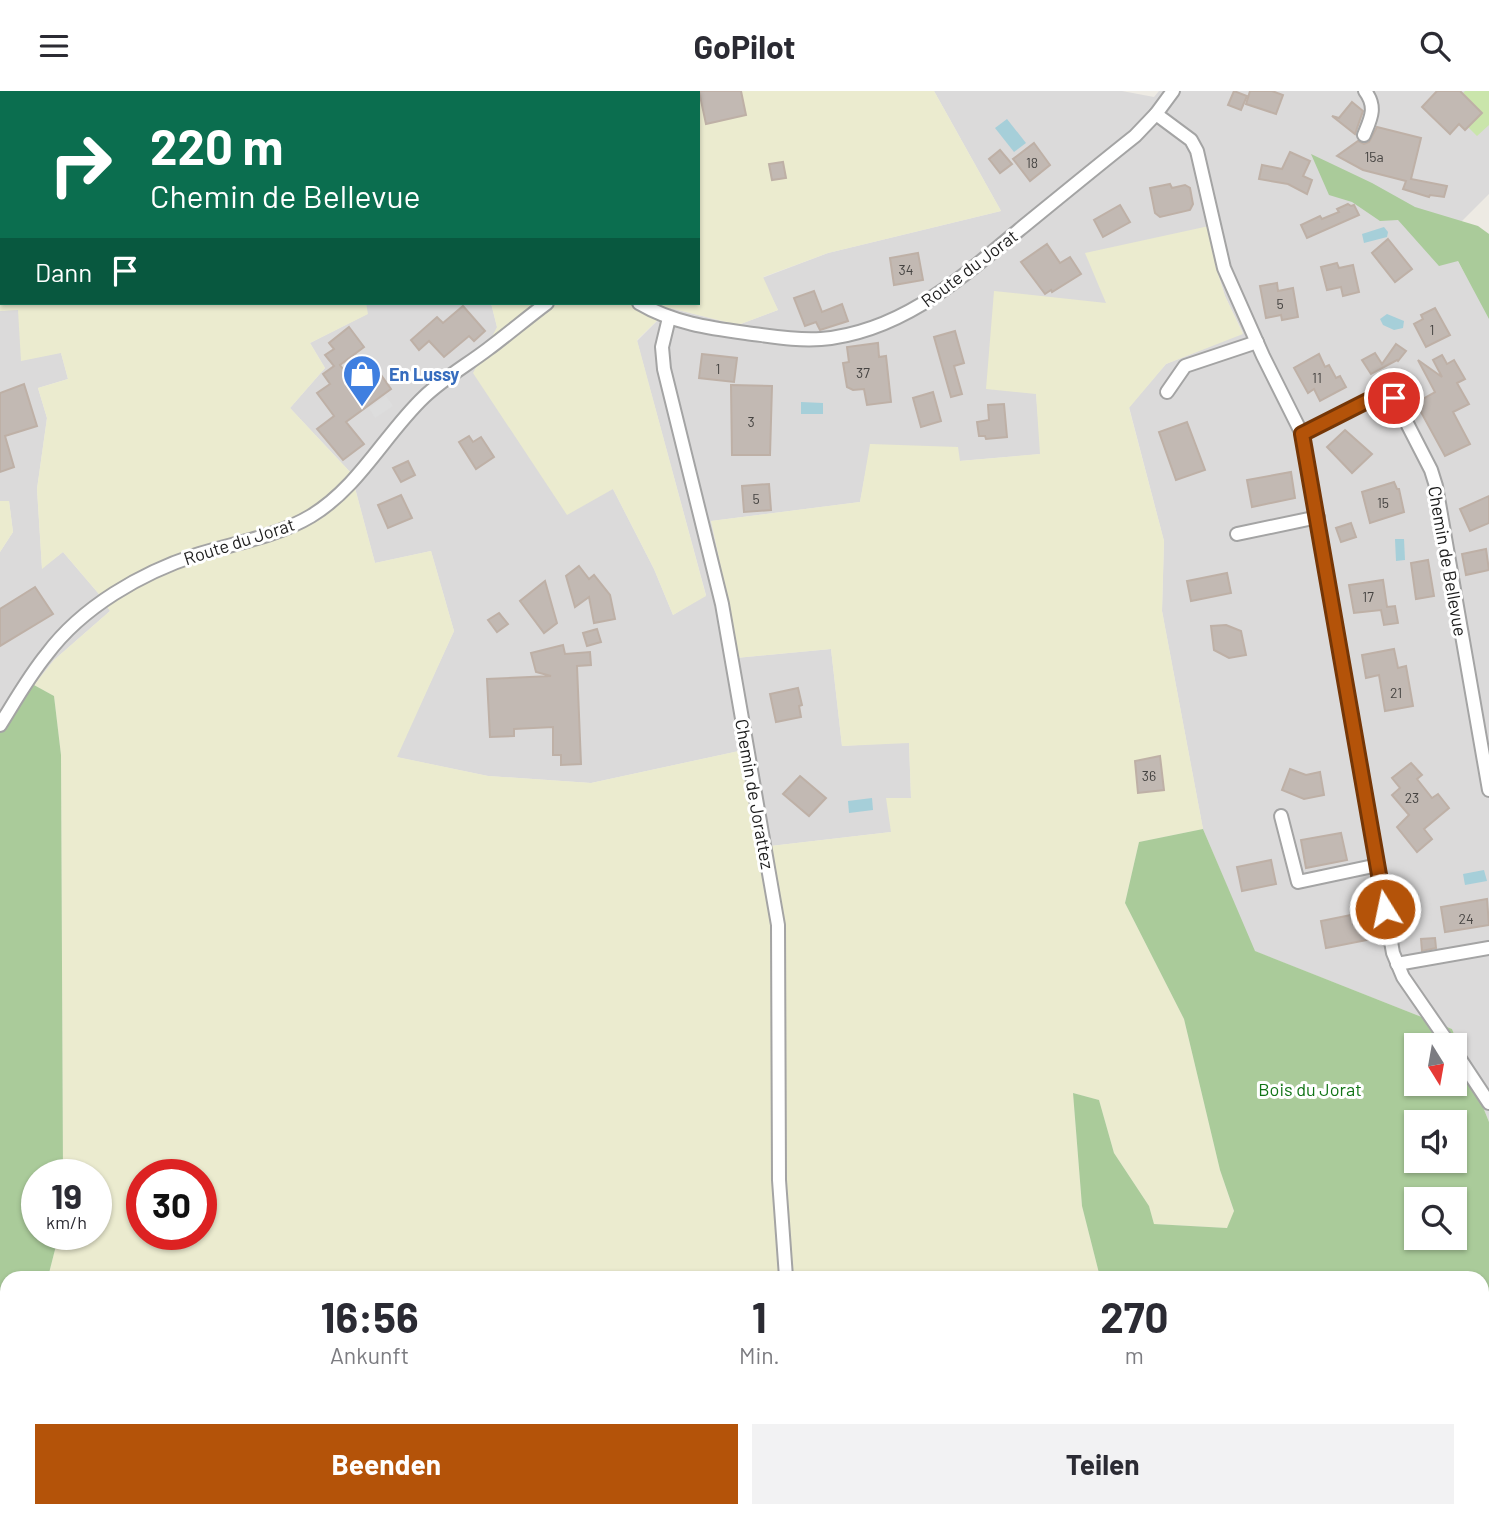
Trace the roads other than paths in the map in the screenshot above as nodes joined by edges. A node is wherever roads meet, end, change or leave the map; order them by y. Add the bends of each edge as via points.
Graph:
1 (1172, 91) edge
2 (1365, 91) edge
3 (1156, 114) junction
4 (1364, 135) dead end
5 (544, 305) edge
6 (643, 305) edge
7 (668, 318) junction
8 (1257, 342) junction
9 (1167, 392) dead end
10 (1302, 434) junction
11 (1318, 517) junction
12 (1237, 534) dead end
13 (0, 725) edge
14 (1489, 790) edge
15 (1281, 816) dead end
16 (1378, 865) junction
17 (1489, 948) edge
18 (1397, 964) junction
19 (1443, 1033) edge
20 (1467, 1070) edge
21 (1489, 1103) edge
22 (786, 1271) edge

1 - 3 street, Route du Jorat
2 - 4 street via 1373,113
3 - 7 street, Route du Jorat via 968,272 894,319 861,331 804,340
3 - 8 street via 1191,140 1197,151 1224,268
5 - 13 street, Route du Jorat via 436,386 350,483 312,516 268,536 170,565 135,582 76,623 48,652
6 - 7 street, Route du Jorat
7 - 22 street, Chemin de Jorattez via 662,347 664,369 722,604 778,925 779,1180
8 - 9 street via 1185,366
8 - 10 street
10 - 11 street
10 - 14 street, Chemin de Bellevue via 1375,397 1388,395 1394,398 1424,455 1436,486
11 - 12 street
11 - 16 street
15 - 16 street via 1298,882
16 - 18 street
17 - 18 street
18 - 19 street
20 - 21 street

